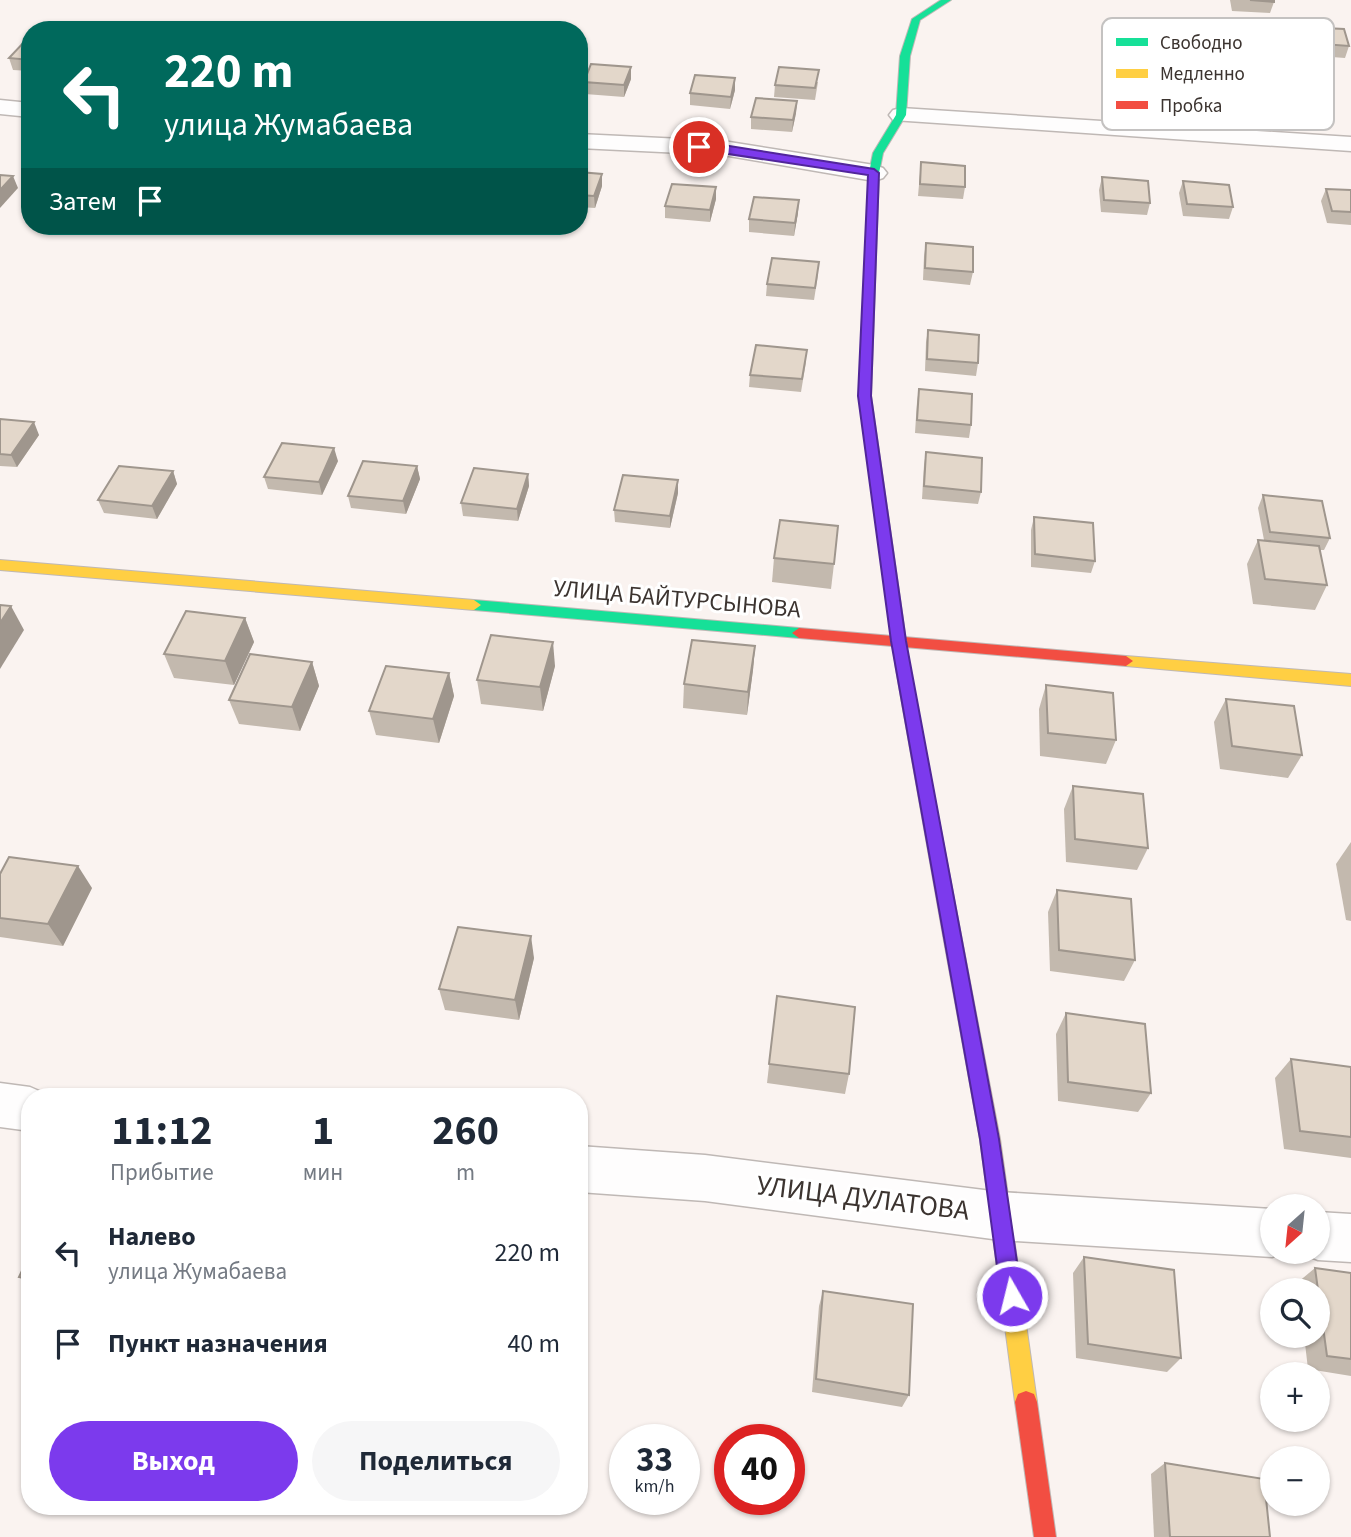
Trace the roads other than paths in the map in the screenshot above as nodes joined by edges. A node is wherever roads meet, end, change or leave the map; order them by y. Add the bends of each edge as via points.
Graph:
1 (947, 0) edge
2 (0, 107) edge
3 (21, 109) edge
4 (901, 115) junction
5 (1102, 128) edge
6 (1134, 130) edge
7 (588, 141) edge
8 (1351, 144) edge
9 (874, 173) junction
10 (0, 565) edge
11 (898, 641) junction
12 (1351, 680) edge
13 (0, 1105) edge
14 (21, 1108) edge
15 (588, 1170) edge
16 (1000, 1216) junction
17 (1260, 1232) edge
18 (1330, 1237) edge
19 (1351, 1238) edge
20 (1045, 1537) edge

1 - 4 street via 916,19 905,56
2 - 3 street
4 - 5 street
4 - 9 street via 878,153
6 - 8 street
7 - 9 street via 723,148
9 - 11 street via 865,396
10 - 11 street, УЛИЦА БАЙТУРСЫНОВА
11 - 12 street, УЛИЦА БАЙТУРСЫНОВА
11 - 16 street via 990,1139
13 - 14 street
15 - 16 street, УЛИЦА ДУЛАТОВА via 705,1178
16 - 17 street, УЛИЦА ДУЛАТОВА
16 - 20 street
18 - 19 street

